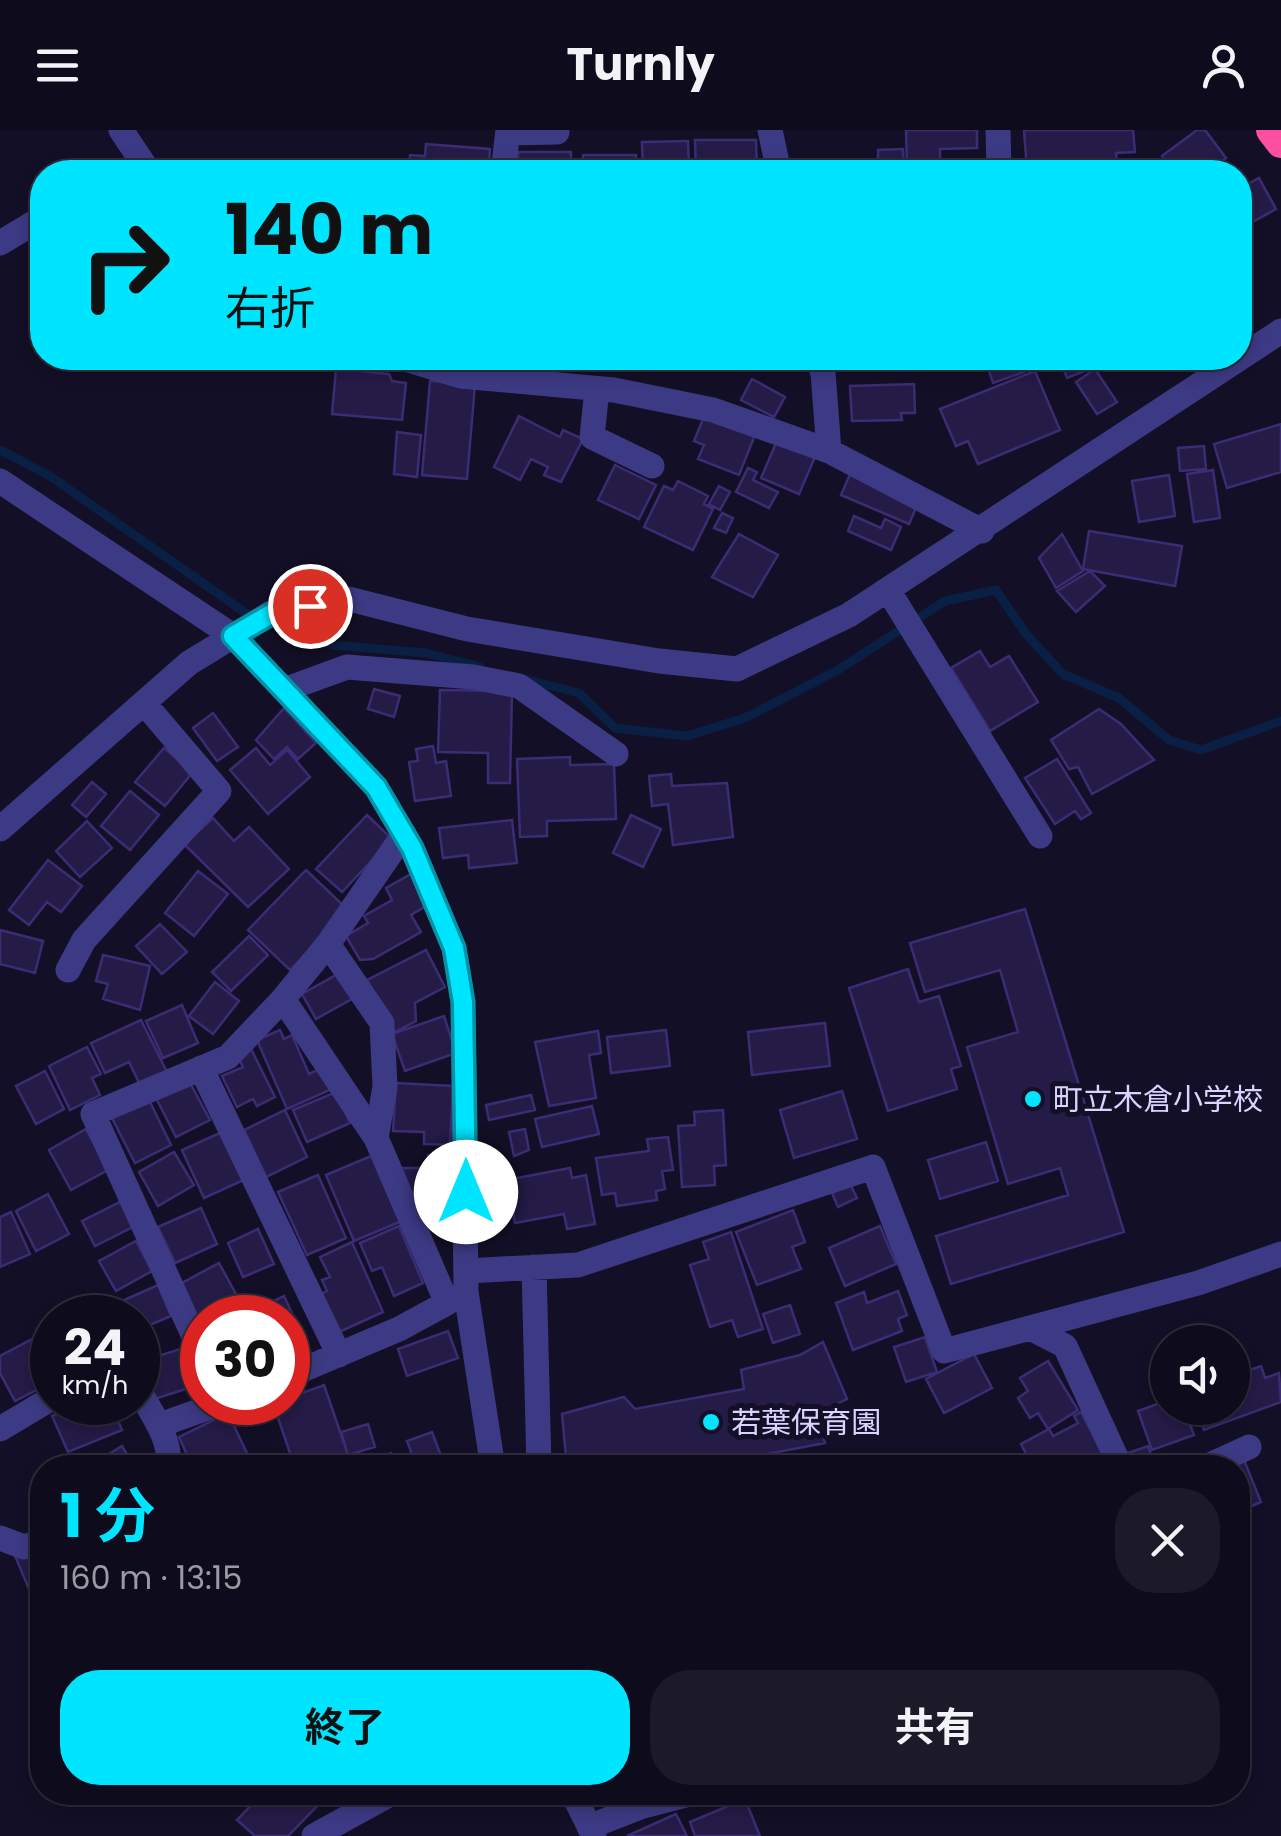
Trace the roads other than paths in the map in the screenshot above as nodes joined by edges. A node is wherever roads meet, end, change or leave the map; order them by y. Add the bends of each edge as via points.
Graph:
1 (121, 130) edge
2 (770, 130) edge
3 (998, 130) edge
4 (1272, 130) edge
5 (508, 131) edge
6 (557, 132) edge
7 (1281, 144) edge
8 (133, 160) edge
9 (504, 160) edge
10 (776, 160) edge
11 (999, 160) edge
12 (30, 225) edge
13 (0, 243) edge
14 (1281, 331) edge
15 (1252, 350) edge
16 (496, 370) edge
17 (820, 370) edge
18 (1223, 370) edge
19 (596, 389) junction
20 (829, 451) junction
21 (652, 466) dead end
22 (0, 481) edge
23 (982, 531) junction
24 (888, 590) junction
25 (233, 636) junction
26 (284, 690) junction
27 (144, 702) junction
28 (616, 754) dead end
29 (0, 829) edge
30 (404, 834) junction
31 (1040, 836) dead end
32 (328, 944) junction
33 (68, 970) dead end
34 (283, 999) junction
35 (201, 1068) junction
36 (376, 1138) junction
37 (1281, 1254) edge
38 (534, 1267) junction
39 (459, 1288) junction
40 (180, 1306) edge
41 (1032, 1329) junction
42 (339, 1355) junction
43 (310, 1367) edge
44 (30, 1411) edge
45 (180, 1418) edge
46 (160, 1425) joint
47 (0, 1429) edge
48 (1249, 1447) dead end
49 (170, 1455) edge
50 (491, 1455) edge
51 (539, 1455) edge
52 (1115, 1455) edge
53 (1231, 1455) edge
54 (0, 1538) edge
55 (30, 1545) edge
56 (370, 1805) edge
57 (578, 1805) edge
58 (648, 1805) edge
59 (591, 1832) edge
60 (314, 1836) edge

1 - 8 street
2 - 10 street
3 - 11 street
4 - 7 highway
5 - 6 street
5 - 9 street
12 - 13 street
14 - 15 street
16 - 19 street
17 - 20 street
18 - 23 street
19 - 20 street via 713,410
19 - 21 street via 592,437
20 - 23 street
22 - 25 street
23 - 24 street
24 - 25 street via 738,669 467,629 350,599 271,614
24 - 31 street
25 - 26 street
25 - 27 street
26 - 28 street via 347,667 474,677 519,686
26 - 30 street via 376,787
27 - 29 street
27 - 33 street via 219,792 84,940
30 - 32 street
30 - 39 street via 454,948 463,1002
32 - 34 street
32 - 36 street via 382,1023 385,1086
34 - 35 street via 228,1057
34 - 36 street
35 - 40 street via 93,1114
35 - 42 street
36 - 39 street
37 - 41 street
38 - 39 street
38 - 41 street via 578,1265 873,1167 944,1351
38 - 51 street
39 - 42 street
39 - 50 street
41 - 52 street via 1066,1346
42 - 43 street
44 - 47 street
45 - 46 street
46 - 49 street
48 - 53 street
54 - 55 street
56 - 60 street
57 - 59 street
58 - 59 street

